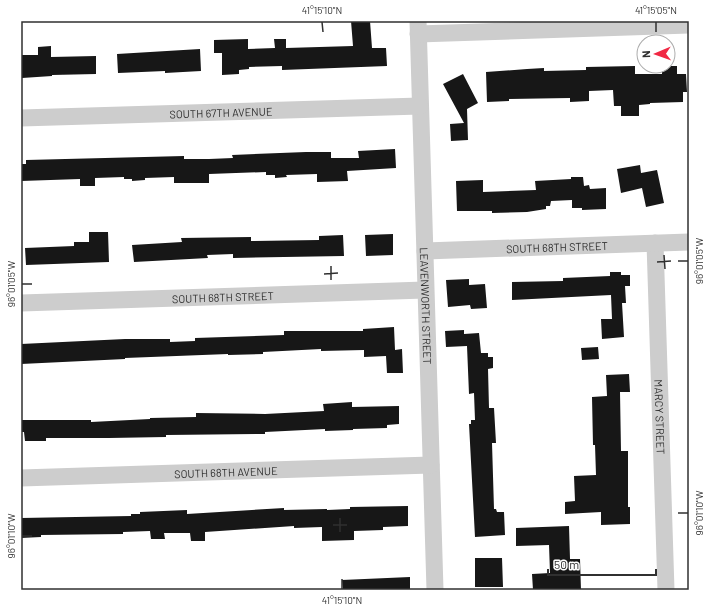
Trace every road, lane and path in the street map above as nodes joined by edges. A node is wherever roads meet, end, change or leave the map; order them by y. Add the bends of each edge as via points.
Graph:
1 (689, 25) edge
2 (418, 28) edge
3 (420, 106) junction
4 (21, 118) edge
5 (689, 242) edge
6 (655, 244) junction
7 (425, 251) junction
8 (425, 290) junction
9 (21, 303) edge
10 (431, 465) junction
11 (21, 478) edge
12 (435, 590) edge
13 (666, 590) edge

1 - 2 street
2 - 3 street, LEAVENWORTH STREET
3 - 4 street, SOUTH 67TH AVENUE
3 - 7 street, LEAVENWORTH STREET
5 - 6 street, SOUTH 68TH STREET
6 - 7 street, SOUTH 68TH STREET
6 - 13 street, MARCY STREET
7 - 8 street, LEAVENWORTH STREET
8 - 9 street, SOUTH 68TH STREET
8 - 10 street, LEAVENWORTH STREET
10 - 11 street, SOUTH 68TH AVENUE
10 - 12 street, LEAVENWORTH STREET

